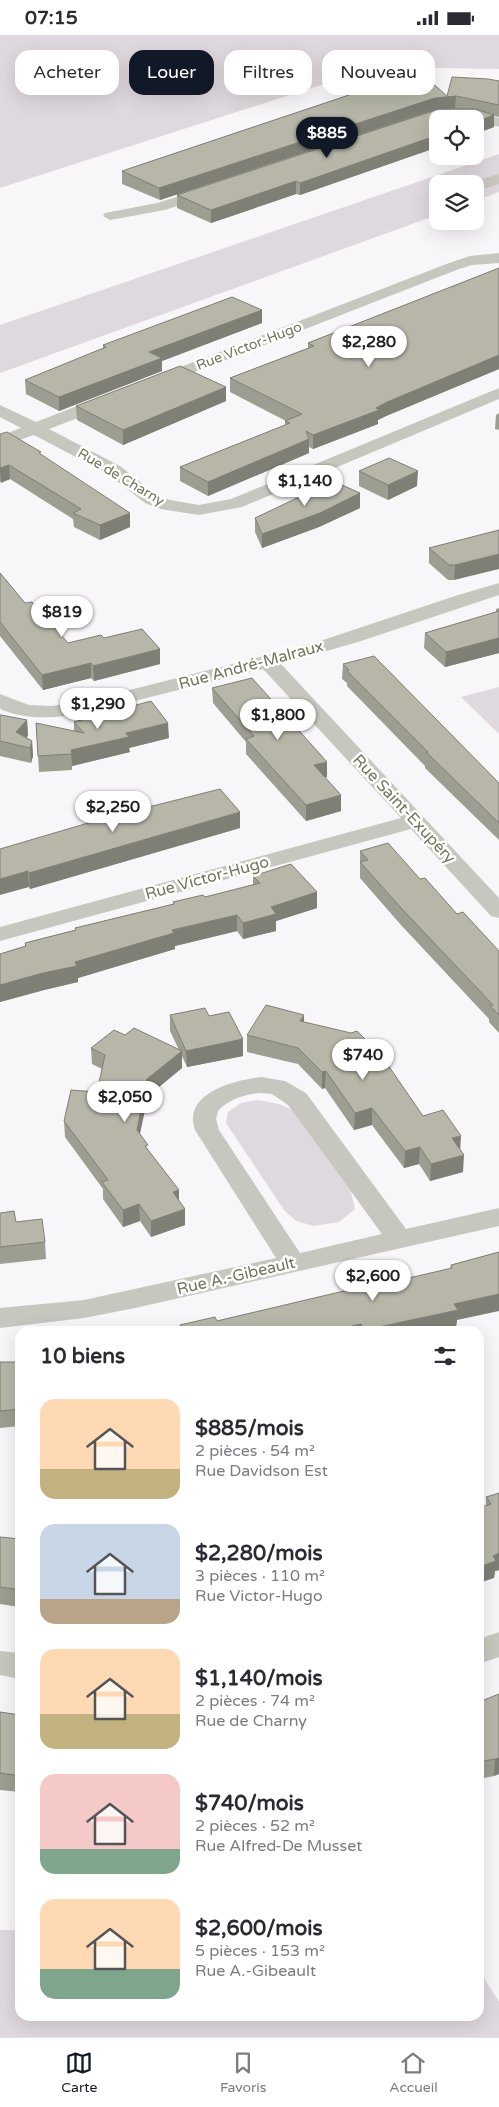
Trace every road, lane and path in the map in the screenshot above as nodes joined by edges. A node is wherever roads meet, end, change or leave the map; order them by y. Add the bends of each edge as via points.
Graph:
1 (484, 118) edge
2 (499, 123) edge
3 (224, 186) edge
4 (110, 216) dead end
5 (499, 258) edge
6 (146, 385) edge
7 (499, 393) edge
8 (118, 396) edge
9 (0, 410) edge
10 (35, 428) junction
11 (0, 441) edge
12 (499, 589) edge
13 (268, 662) junction
14 (0, 700) edge
15 (415, 821) junction
16 (499, 911) edge
17 (0, 934) edge
18 (499, 1217) edge
19 (399, 1239) junction
20 (293, 1263) junction
21 (0, 1318) edge
22 (499, 1645) edge
23 (484, 1650) edge
24 (0, 1663) edge
25 (15, 1665) edge

1 - 2 street
3 - 4 street via 160,207
5 - 6 street, Rue Victor-Hugo via 454,266
7 - 10 street, Rue de Charny via 236,503 199,510 182,509 151,499 114,470
8 - 10 street
9 - 10 street, Rue de Charny
10 - 11 street
12 - 13 street, Rue André-Malraux via 464,597 354,637
13 - 14 street, Rue André-Malraux via 62,711 27,711
13 - 15 street, Rue Saint-Exupéry
15 - 16 street, Rue Saint-Exupéry
15 - 17 street, Rue Victor-Hugo
18 - 19 street, Rue A.-Gibeault
19 - 20 street, Rue A.-Gibeault
19 - 20 street via 297,1099 283,1089 269,1085 234,1090 219,1096 208,1107 204,1118 207,1130
20 - 21 street, Rue A.-Gibeault via 84,1309
22 - 23 street
24 - 25 street

